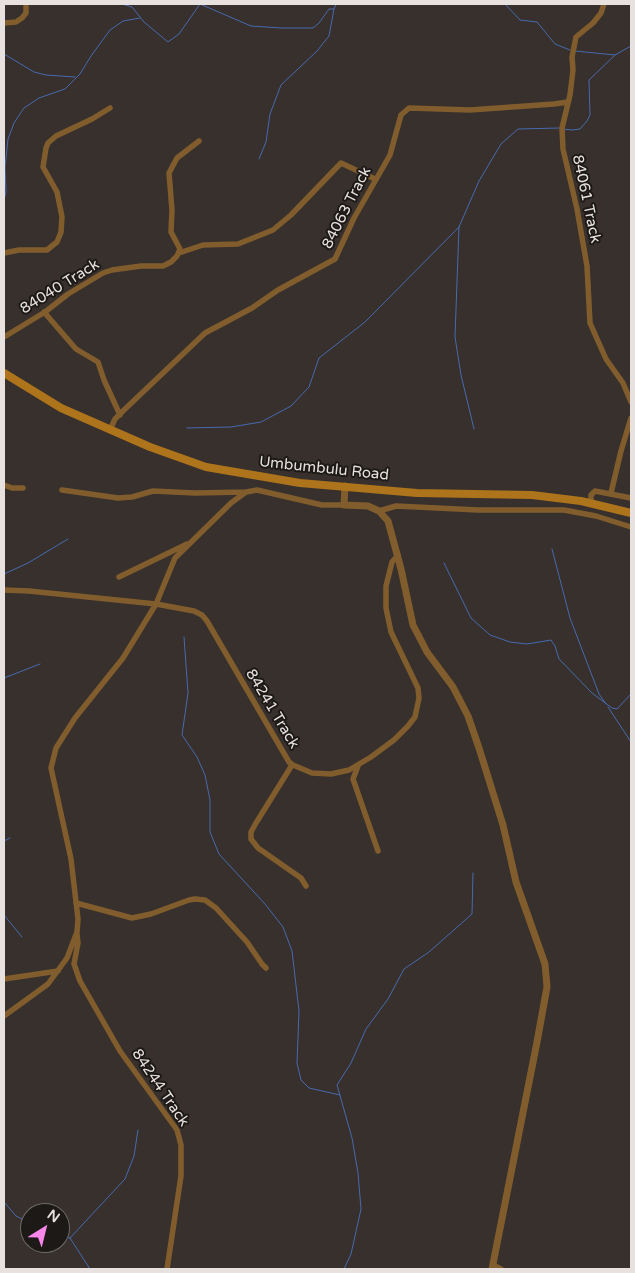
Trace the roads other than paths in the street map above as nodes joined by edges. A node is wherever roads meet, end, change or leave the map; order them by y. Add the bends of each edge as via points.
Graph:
1 (26, 4) edge
2 (604, 4) edge
3 (4, 23) edge
4 (568, 102) junction
5 (110, 108) dead end
6 (199, 141) dead end
7 (375, 179) junction
8 (4, 253) edge
9 (179, 253) junction
10 (44, 312) junction
11 (4, 337) edge
12 (4, 373) edge
13 (631, 402) edge
14 (120, 415) junction
15 (631, 418) edge
16 (110, 430) junction
17 (4, 485) edge
18 (345, 486) junction
19 (23, 488) dead end
20 (62, 490) dead end
21 (246, 492) junction
22 (611, 493) junction
23 (631, 498) edge
24 (595, 504) junction
25 (344, 505) junction
26 (378, 511) junction
27 (631, 513) edge
28 (596, 516) junction
29 (631, 527) edge
30 (191, 543) junction
31 (398, 555) junction
32 (119, 577) dead end
33 (4, 590) edge
34 (156, 604) junction
35 (360, 764) junction
36 (292, 765) junction
37 (378, 851) dead end
38 (306, 886) dead end
39 (76, 902) junction
40 (77, 932) junction
41 (266, 968) dead end
42 (58, 971) junction
43 (4, 979) edge
44 (4, 1016) edge
45 (492, 1267) edge
46 (167, 1269) edge
47 (501, 1269) edge

1 - 3 street via 22,18
2 - 4 street, 84061 Track via 593,23 576,37
4 - 7 street, 84063 Track via 470,110 408,108 401,115 390,155
4 - 13 street, 84061 Track via 562,128 563,149 584,250 590,323
5 - 8 street via 56,136 46,148 43,167 57,192 62,217 57,242 47,250
6 - 9 street via 177,158 168,173 172,232
7 - 9 street, 84040 Track via 341,163 273,230 238,244 202,245
7 - 14 street, 84063 Track via 335,259 206,333
9 - 10 street, 84040 Track via 163,266 103,273
10 - 11 street, 84040 Track
10 - 14 street via 76,349 98,362
12 - 16 main road, Umbumbulu Road via 62,408
14 - 16 street, 84063 Track
15 - 22 street
16 - 18 main road, Umbumbulu Road via 206,467 281,481
17 - 19 street
18 - 24 main road, Umbumbulu Road via 417,493 532,495
18 - 25 street
20 - 21 street via 118,498 153,491
21 - 25 street via 257,490 322,505
21 - 30 street, 84244 Track
22 - 23 street
22 - 24 street via 594,491 591,495
24 - 27 main road, Umbumbulu Road
24 - 28 street
25 - 26 street via 368,506
26 - 28 street via 396,506 564,510
26 - 31 street via 388,521
28 - 29 street
30 - 32 street
30 - 34 street, 84244 Track via 175,558
31 - 35 street, 84241 Track via 392,562 386,586 386,608 391,632 418,688 417,707 408,726
31 - 45 street via 413,625 427,652 461,701 479,748 503,825 516,882 547,974 537,1042
33 - 34 street, 84241 Track
34 - 36 street, 84241 Track via 202,615
34 - 39 street, 84244 Track via 123,658 75,718 56,748 51,768 71,859
35 - 36 street, 84241 Track via 331,774 312,773
35 - 37 street via 353,779
36 - 38 street via 256,823 251,838 258,848 301,878
39 - 40 street, 84244 Track
39 - 41 street via 132,918 189,900 205,900 247,942
40 - 42 street
40 - 46 street, 84244 Track via 74,964 80,981 116,1045 169,1118 180,1140 181,1176
42 - 43 street
42 - 44 street via 48,984
45 - 47 street

